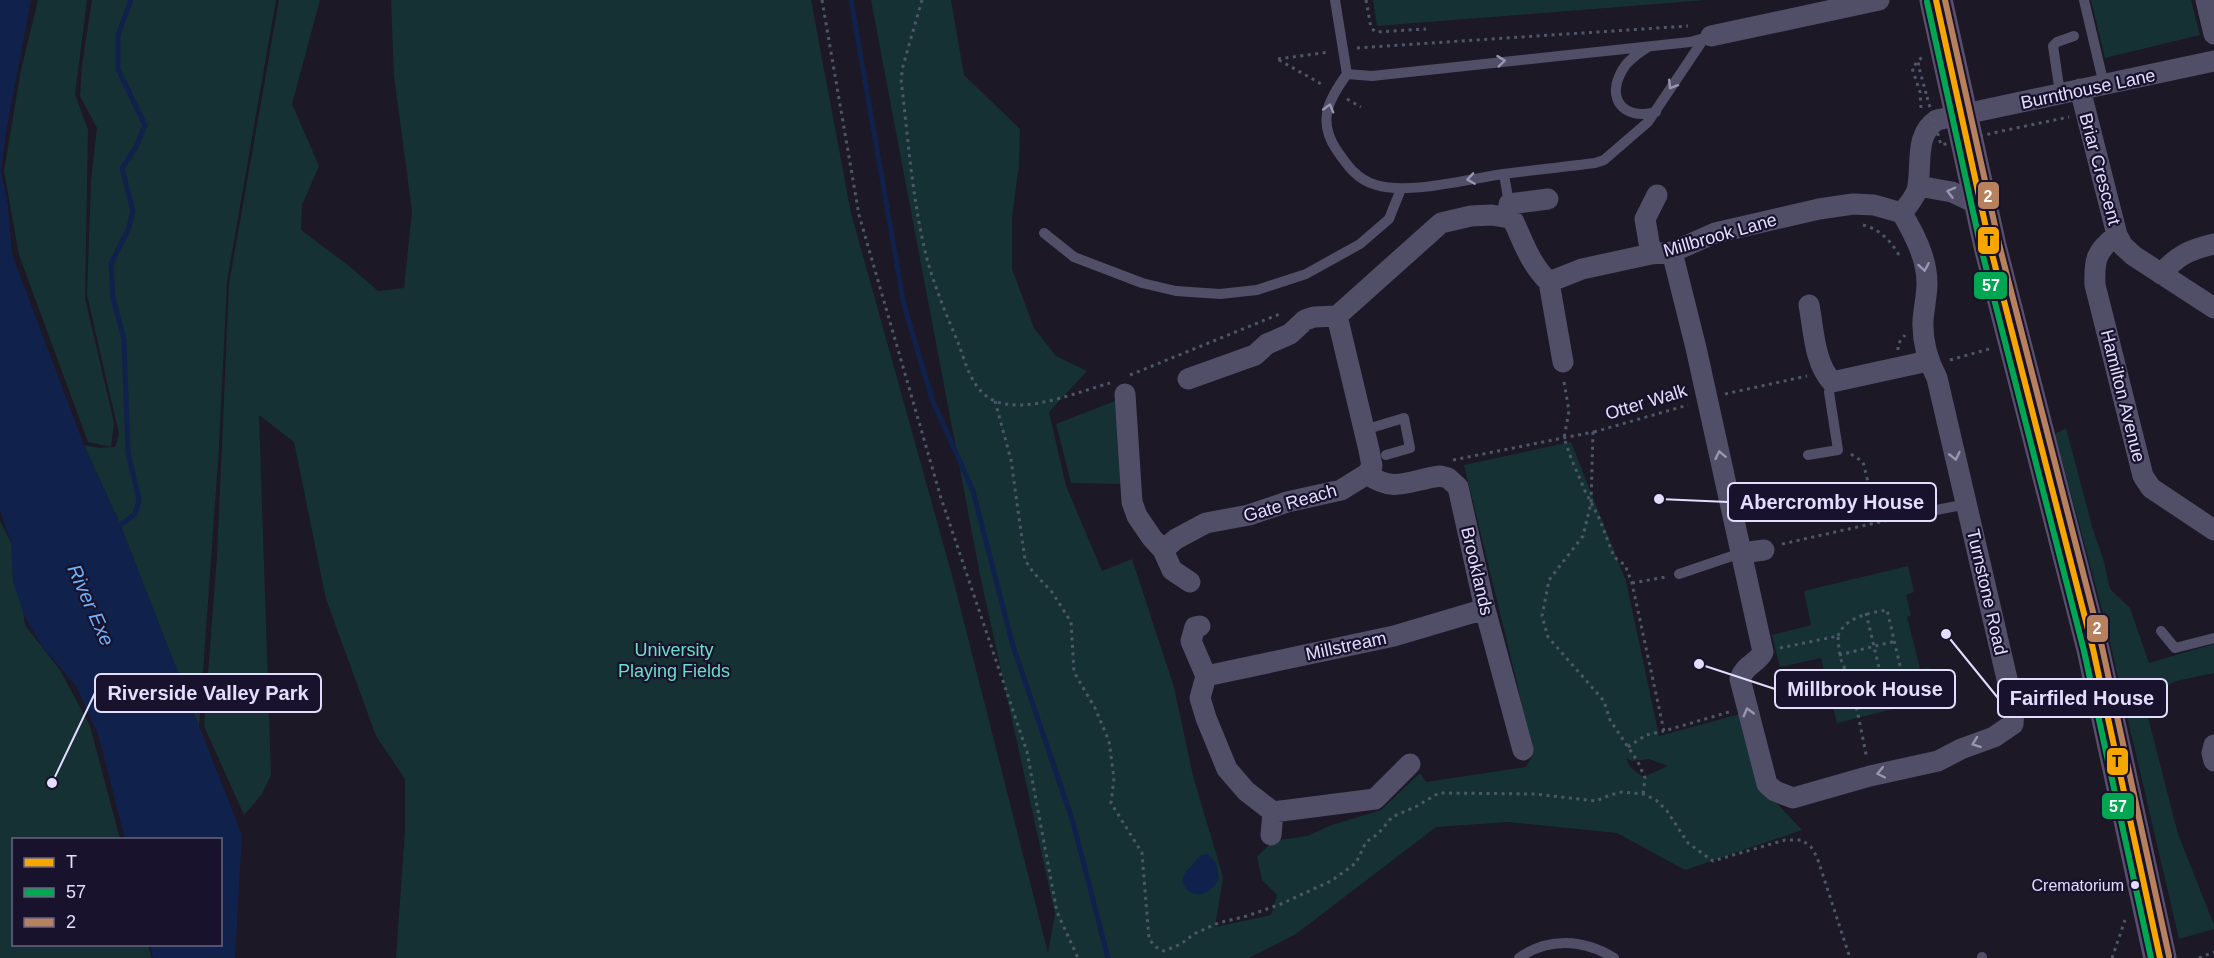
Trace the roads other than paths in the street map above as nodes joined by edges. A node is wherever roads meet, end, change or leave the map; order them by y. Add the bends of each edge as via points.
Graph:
1 (1335, 0) edge
2 (1879, 0) edge
3 (1936, 0) edge
4 (2084, 0) edge
5 (2206, 0) edge
6 (2214, 34) edge
7 (1712, 36) junction
8 (2074, 36) dead end
9 (1650, 45) junction
10 (2214, 61) edge
11 (1347, 74) junction
12 (2104, 85) junction
13 (2070, 91) junction
14 (1656, 111) junction
15 (1962, 114) junction
16 (1504, 174) junction
17 (1918, 186) junction
18 (1401, 189) junction
19 (1657, 195) dead end
20 (1548, 199) dead end
21 (1982, 206) junction
22 (1509, 211) junction
23 (1902, 213) junction
24 (1044, 233) dead end
25 (2117, 235) junction
26 (2214, 244) edge
27 (1662, 253) junction
28 (2161, 274) junction
29 (1549, 282) junction
30 (1809, 305) dead end
31 (2214, 308) edge
32 (1337, 316) junction
33 (1563, 362) road end
34 (1929, 363) junction
35 (1828, 377) junction
36 (1188, 379) dead end
37 (1122, 384) road end
38 (1364, 430) junction
39 (1386, 455) dead end
40 (1808, 455) dead end
41 (1367, 474) junction
42 (1966, 504) junction
43 (1905, 516) road end
44 (2214, 530) edge
45 (1163, 550) junction
46 (1764, 550) road end
47 (1741, 553) junction
48 (1679, 574) road end
49 (1190, 582) dead end
50 (1485, 609) junction
51 (1200, 626) dead end
52 (2161, 631) dead end
53 (2214, 638) edge
54 (1206, 676) junction
55 (2214, 745) edge
56 (1523, 750) dead end
57 (2214, 760) edge
58 (1410, 764) dead end
59 (1273, 812) junction
60 (1271, 835) dead end
61 (1519, 958) edge
62 (1614, 958) edge
63 (2160, 958) edge

1 - 11 lane
2 - 7 street
3 - 15 main road
4 - 12 lane
5 - 6 street
7 - 9 lane
7 -> 14 lane
8 - 13 lane via 2053,46
11 -> 9 lane via 1372,76
9 - 14 lane via 1623,69 1618,101 1623,109 1636,115
10 - 12 street, Burnthouse Lane
18 -> 11 lane via 1374,185 1349,169 1333,145 1325,115 1334,91
12 - 13 street, Burnthouse Lane
13 - 15 street, Burnthouse Lane
13 - 25 street, Briar Crescent via 2085,115
14 - 16 lane via 1635,135 1604,160
15 - 17 street via 1931,124 1921,145
15 - 21 main road
16 -> 18 lane
16 - 22 lane
21 -> 17 street via 1952,192
17 - 23 street
18 - 24 lane via 1389,219 1360,244 1306,274 1257,290 1220,294 1176,291 1142,282 1074,257
19 - 27 street via 1645,219
20 - 22 street
21 - 63 main road via 2093,650
22 - 29 street via 1530,260
22 - 32 street via 1441,223
23 - 27 street, Millbrook Lane via 1874,205 1819,209 1715,233
23 -> 34 street, Turnstone Road via 1923,256 1927,282 1923,320
25 - 28 street, Briar Crescent via 2134,256
25 - 44 street, Hamilton Avenue via 2097,254 2096,285 2143,476 2151,488
26 - 28 street via 2190,250
27 - 29 street, Millbrook Lane via 1582,269
47 -> 27 street via 1677,275
28 - 31 street, Briar Crescent
29 - 33 street
30 - 35 street via 1820,362
32 - 36 street via 1314,316 1255,355
32 - 38 street
34 - 35 street
34 -> 42 street, Turnstone Road via 1937,378
35 - 40 lane via 1838,450
37 - 45 street via 1132,502 1137,516
38 - 39 lane via 1404,418 1410,448
38 - 41 street via 1372,466
41 - 45 street, Gate Reach via 1341,490 1206,523
41 - 50 street, Brooklands via 1391,486 1440,476 1458,488
42 - 43 lane
42 -> 47 street, Turnstone Road via 2014,710 2013,724 1994,737 1938,761 1793,798 1767,784 1740,679 1743,670 1760,659 1763,651
45 - 49 street via 1172,570
46 - 47 street
47 - 48 lane
50 - 54 street, Millstream via 1394,636
50 - 56 street, Brooklands
51 - 54 street via 1195,627 1191,641
52 - 53 lane via 2175,648
54 - 59 street via 1200,698 1227,769 1246,791
55 - 57 street
58 - 59 street via 1375,799
59 - 60 street
61 - 62 lane via 1546,945 1565,942 1587,945

